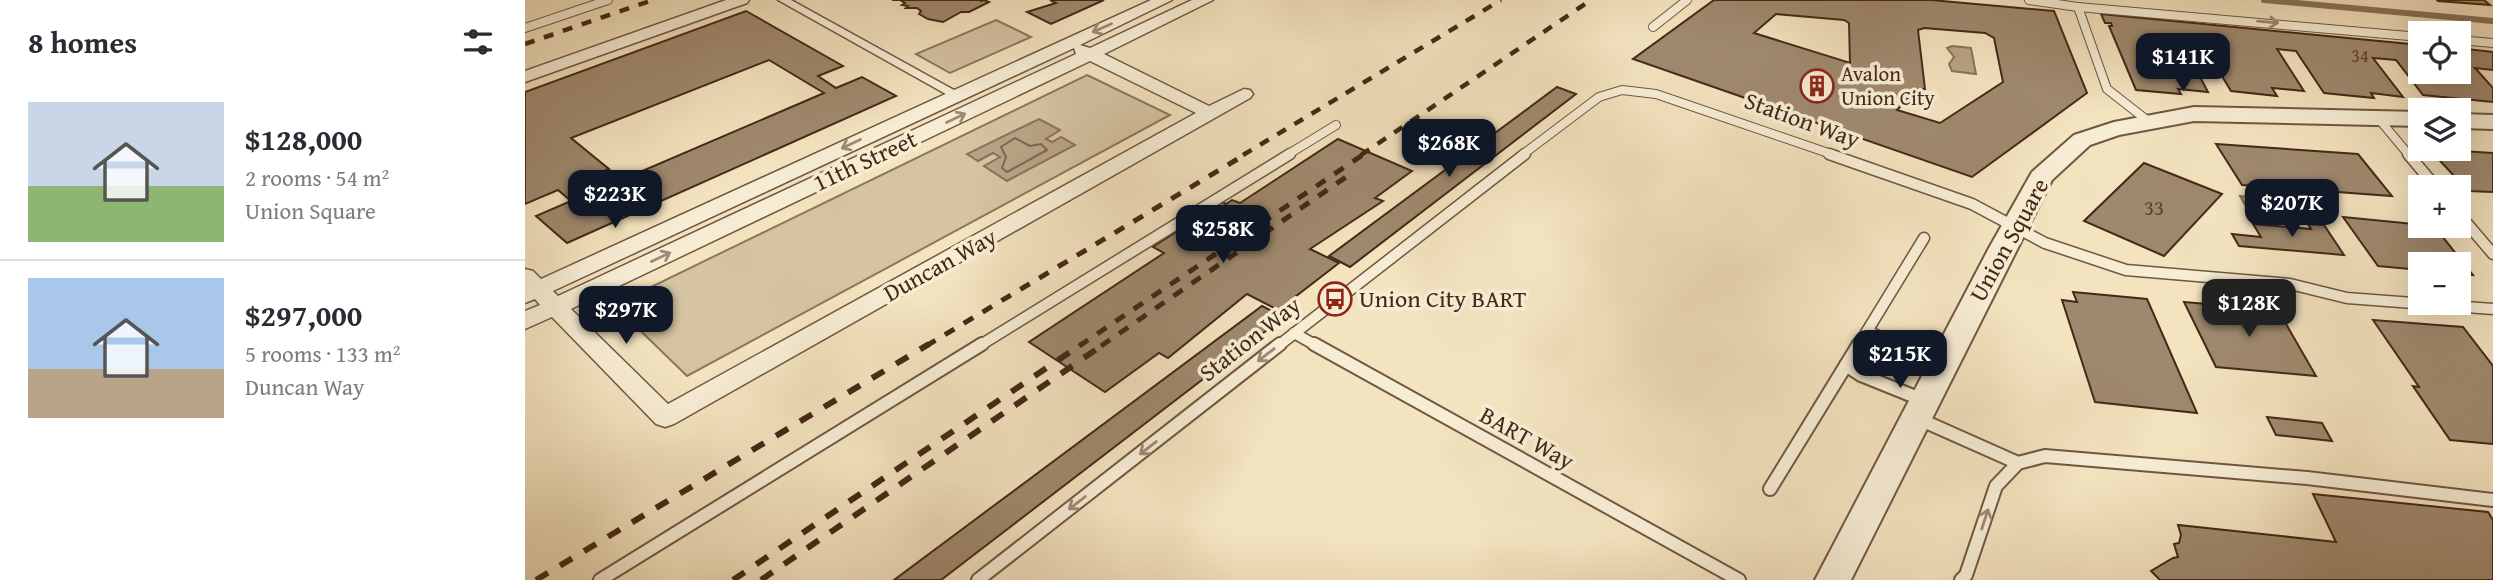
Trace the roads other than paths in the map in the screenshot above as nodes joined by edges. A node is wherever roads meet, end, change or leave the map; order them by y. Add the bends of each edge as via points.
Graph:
1 (608, 0) edge
2 (741, 0) edge
3 (783, 0) edge
4 (1164, 0) edge
5 (1205, 0) edge
6 (1687, 0) edge
7 (2029, 0) edge
8 (2078, 7) junction
9 (1653, 27) dead end
10 (525, 28) edge
11 (2408, 36) edge
12 (2471, 41) edge
13 (2493, 43) edge
14 (1067, 44) junction
15 (1091, 54) junction
16 (525, 77) edge
17 (1244, 94) dead end
18 (957, 95) junction
19 (1210, 113) junction
20 (2378, 118) junction
21 (2408, 119) edge
22 (2148, 121) junction
23 (2471, 121) edge
24 (2493, 122) edge
25 (1336, 125) dead end
26 (2427, 175) edge
27 (2014, 226) junction
28 (2471, 228) edge
29 (1924, 238) dead end
30 (2493, 254) edge
31 (529, 287) edge
32 (555, 307) junction
33 (2493, 309) edge
34 (525, 321) edge
35 (1867, 331) junction
36 (1294, 333) junction
37 (1942, 363) junction
38 (1846, 365) junction
39 (1920, 409) junction
40 (2018, 463) junction
41 (1770, 489) dead end
42 (2493, 500) edge
43 (600, 580) edge
44 (978, 580) edge
45 (1739, 580) edge
46 (1833, 580) edge
47 (1961, 580) edge

1 - 10 lane
2 - 16 street
3 - 18 street
4 -> 14 street, 11th Street
5 - 15 street, 11th Street
6 - 9 lane
7 - 8 lane
8 -> 11 lane
8 - 22 lane via 2107,89
12 - 13 lane
14 - 15 street
14 - 18 street, 11th Street
15 - 19 street
32 -> 15 street, 11th Street
17 - 19 street
18 -> 31 street, 11th Street
19 - 32 street, Duncan Way via 665,416
20 - 21 street, Union Square
20 - 22 street, Union Square via 2244,113
20 - 26 lane
22 - 27 street, Union Square via 2083,140 2059,158 2041,177
23 - 24 street
25 - 43 lane
27 - 33 lane, Station Way via 2045,243 2126,270 2290,284 2347,298
27 - 36 lane, Station Way via 1972,204 1680,100 1625,89 1602,93
27 - 37 street, Union Square
28 - 30 lane
29 - 35 lane
31 - 32 street
32 - 34 street, 11th Street
35 - 37 lane
35 - 38 lane
36 -> 44 lane, Station Way
36 - 45 lane, BART Way
37 - 39 street, Union Square
38 - 39 lane
38 - 41 lane
39 - 40 lane
39 - 46 street, Union Square
40 - 42 lane via 2063,456
47 -> 40 lane via 1996,486

